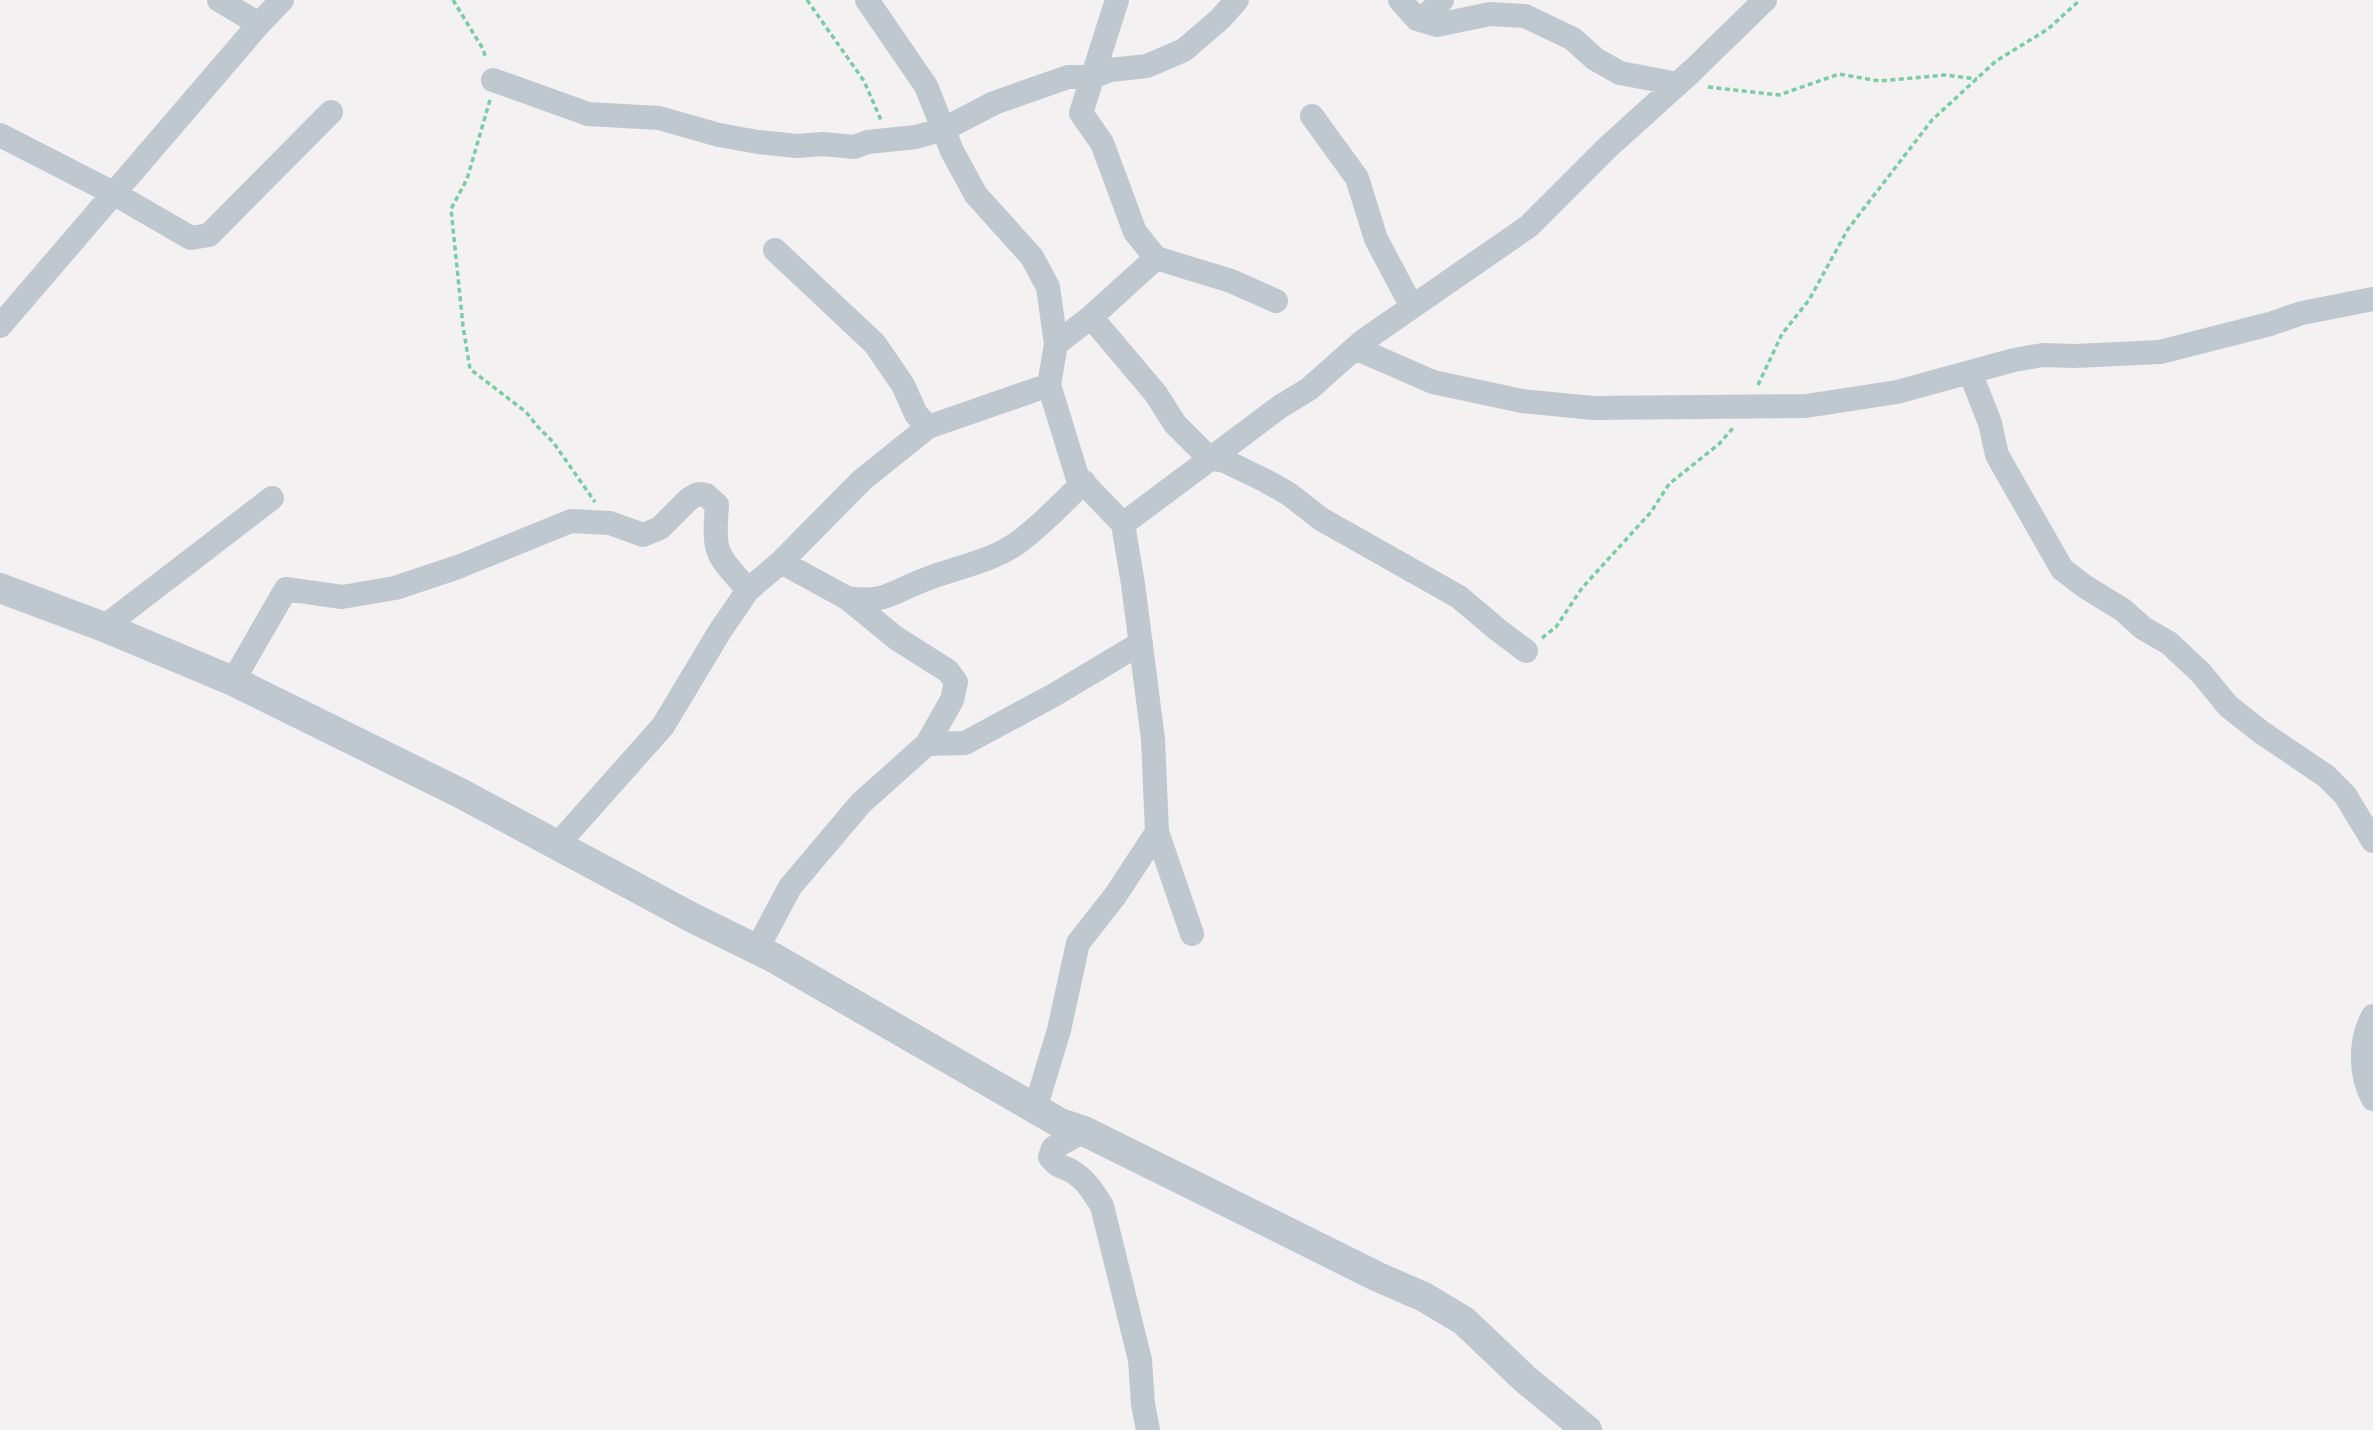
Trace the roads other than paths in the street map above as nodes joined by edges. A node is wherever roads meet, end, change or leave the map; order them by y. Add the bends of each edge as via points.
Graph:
1 (219, 0) edge
2 (282, 0) edge
3 (867, 0) edge
4 (1117, 0) edge
5 (1237, 0) edge
6 (1400, 0) edge
7 (1442, 0) edge
8 (1765, 0) edge
9 (1417, 19) junction
10 (259, 24) junction
11 (1093, 77) junction
12 (493, 80) road end
13 (1678, 84) junction
14 (331, 112) dead end
15 (1312, 116) dead end
16 (944, 129) junction
17 (0, 135) edge
18 (115, 194) junction
19 (775, 250) dead end
20 (1156, 258) junction
21 (2373, 299) edge
22 (1276, 301) dead end
23 (1412, 307) junction
24 (1091, 317) junction
25 (0, 326) edge
26 (1056, 344) junction
27 (1355, 348) junction
28 (1970, 372) junction
29 (1049, 385) junction
30 (929, 427) junction
31 (1209, 458) junction
32 (1084, 482) junction
33 (271, 498) dead end
34 (1123, 524) junction
35 (781, 562) junction
36 (0, 588) edge
37 (748, 590) junction
38 (847, 598) junction
39 (104, 627) junction
40 (1141, 643) junction
41 (1526, 651) road end
42 (233, 681) junction
43 (927, 744) junction
44 (1157, 832) junction
45 (2373, 841) edge
46 (558, 844) junction
47 (1192, 934) dead end
48 (757, 949) junction
49 (2373, 1016) edge
50 (2373, 1100) edge
51 (1035, 1110) junction
52 (1084, 1131) junction
53 (1148, 1430) edge
54 (1587, 1430) edge

1 - 10 street
2 - 10 street
3 - 16 street via 926,86
4 - 11 street
5 - 11 street via 1184,50 1147,66
6 - 9 street
7 - 9 street
8 - 13 street
9 - 13 street via 1437,24 1490,14 1525,16 1573,39 1620,73
10 - 18 street
11 - 16 street via 1068,77 1041,86 994,103
11 - 20 street via 1081,113 1102,143 1135,232
12 - 16 street via 588,114 659,118 758,142 853,147
13 - 23 street via 1529,226
14 - 18 street via 209,235 191,238
15 - 23 street via 1357,178 1376,239
16 - 26 street via 975,195 1032,257 1048,286
17 - 18 street
18 - 25 street
19 - 30 street via 875,344 916,414
20 - 22 street via 1231,281
20 - 24 street
21 - 28 street via 2302,313 2160,352 2043,355
23 - 27 street
24 - 26 street
24 - 31 street via 1156,394 1175,424
26 - 29 street
27 - 28 street via 1433,382 1521,401 1593,408 1806,406 1884,394
27 - 31 street via 1309,389
28 - 45 street via 1997,455 2062,569 2169,643 2228,706 2326,776 2345,795
29 - 30 street
29 - 32 street via 1077,476
30 - 35 street via 862,480
31 - 34 street
31 - 41 street via 1266,481 1321,519 1459,597
32 - 34 street
32 - 38 street via 1018,542 890,597
33 - 39 street
34 - 40 street
35 - 37 street
35 - 38 street
36 - 39 street
37 - 42 street via 719,557 715,545 718,505 698,494 660,528 643,535 610,523 571,521 395,587 342,597 286,589
37 - 46 street via 663,726
38 - 43 street via 896,638 948,671 956,682 953,699
39 - 42 street
40 - 43 street via 965,743
40 - 44 street via 1153,739
42 - 46 street
43 - 48 street via 861,803 790,887
44 - 47 street
44 - 51 street via 1078,943
46 - 48 street
48 - 51 street
49 - 50 street via 2363,1042 2364,1072
51 - 52 street
52 - 53 street via 1053,1148 1050,1157 1089,1185 1102,1206 1140,1360
52 - 54 street via 1424,1297 1464,1321

